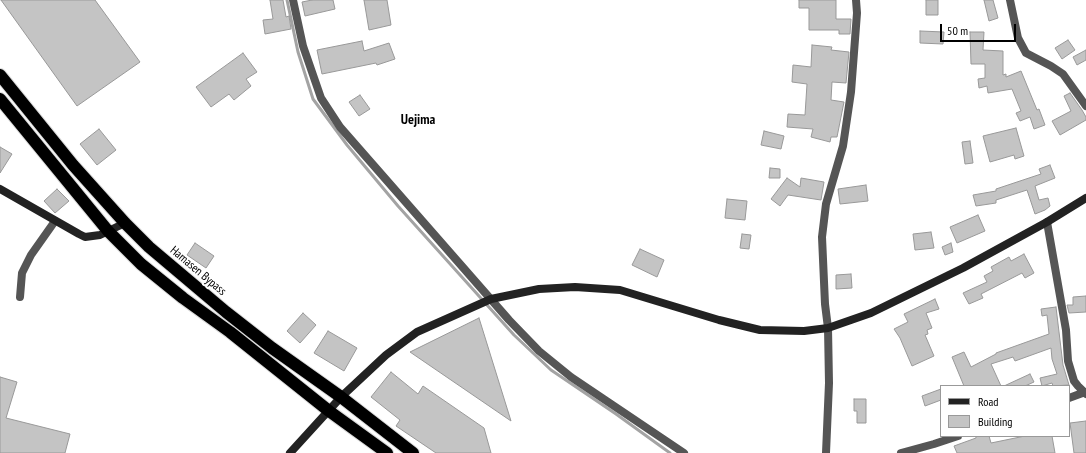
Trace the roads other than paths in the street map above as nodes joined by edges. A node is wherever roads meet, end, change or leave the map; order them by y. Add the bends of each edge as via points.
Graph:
1 (293, 0) edge
2 (856, 0) edge
3 (1010, 0) edge
4 (0, 75) edge
5 (0, 99) edge
6 (1086, 106) edge
7 (0, 190) edge
8 (1086, 198) edge
9 (55, 221) junction
10 (1047, 222) junction
11 (125, 223) junction
12 (108, 231) junction
13 (20, 297) dead end
14 (491, 299) junction
15 (828, 328) junction
16 (1085, 393) edge
17 (341, 397) junction
18 (1070, 398) edge
19 (329, 411) junction
20 (955, 437) edge
21 (290, 453) edge
22 (387, 453) edge
23 (413, 453) edge
24 (684, 453) edge
25 (826, 453) edge
26 (901, 453) edge

1 - 14 street via 303,46 322,98 340,127
2 - 15 street via 851,92 843,146 826,204 822,237
3 - 6 street via 1018,38 1026,53 1063,74
4 - 11 highway, Hamasen Bypass
5 - 12 highway
7 - 9 street
8 - 10 street
9 - 12 street via 85,237
9 - 13 street via 31,255 22,273
10 - 15 street via 909,295 871,313
10 - 16 street via 1066,330 1068,361 1074,381
11 - 12 street
11 - 17 highway, Hamasen Bypass via 149,247 226,312
12 - 19 highway via 141,264
14 - 15 street via 539,289 575,287 620,290 760,330 804,331
14 - 17 street via 417,332 386,355
14 - 24 street via 539,351 571,377
15 - 25 street
16 - 18 street
17 - 19 street
17 - 23 highway, Hamasen Bypass
19 - 21 street
19 - 22 highway
20 - 26 street

